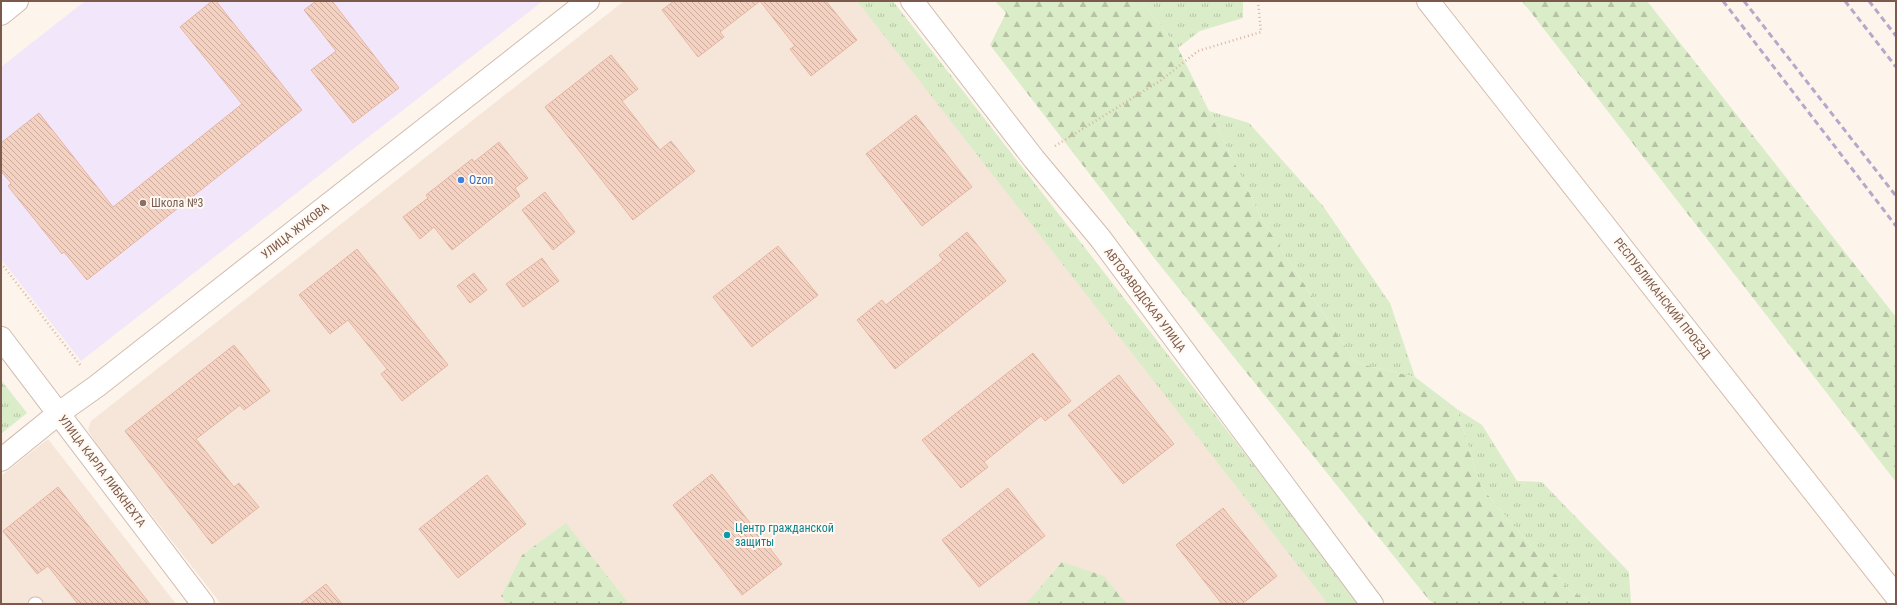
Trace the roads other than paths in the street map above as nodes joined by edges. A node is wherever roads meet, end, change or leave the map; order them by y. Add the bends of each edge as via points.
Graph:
1 (17, 1) edge
2 (588, 1) edge
3 (912, 1) edge
4 (1428, 1) edge
5 (1, 14) edge
6 (1, 338) edge
7 (60, 413) junction
8 (1, 460) edge
9 (1896, 596) edge
10 (203, 604) edge
11 (1372, 604) edge

1 - 5 street
2 - 7 street, УЛИЦА ЖУКОВА
3 - 11 street, АВТОЗАВОДСКАЯ УЛИЦА via 1034,159 1100,238
4 - 9 street, РЕСПУБЛИКАНСКИЙ ПРОЕЗД
6 - 7 street, УЛИЦА КАРЛА ЛИБКНЕХТА
7 - 8 street, УЛИЦА ЖУКОВА
7 - 10 street, УЛИЦА КАРЛА ЛИБКНЕХТА

